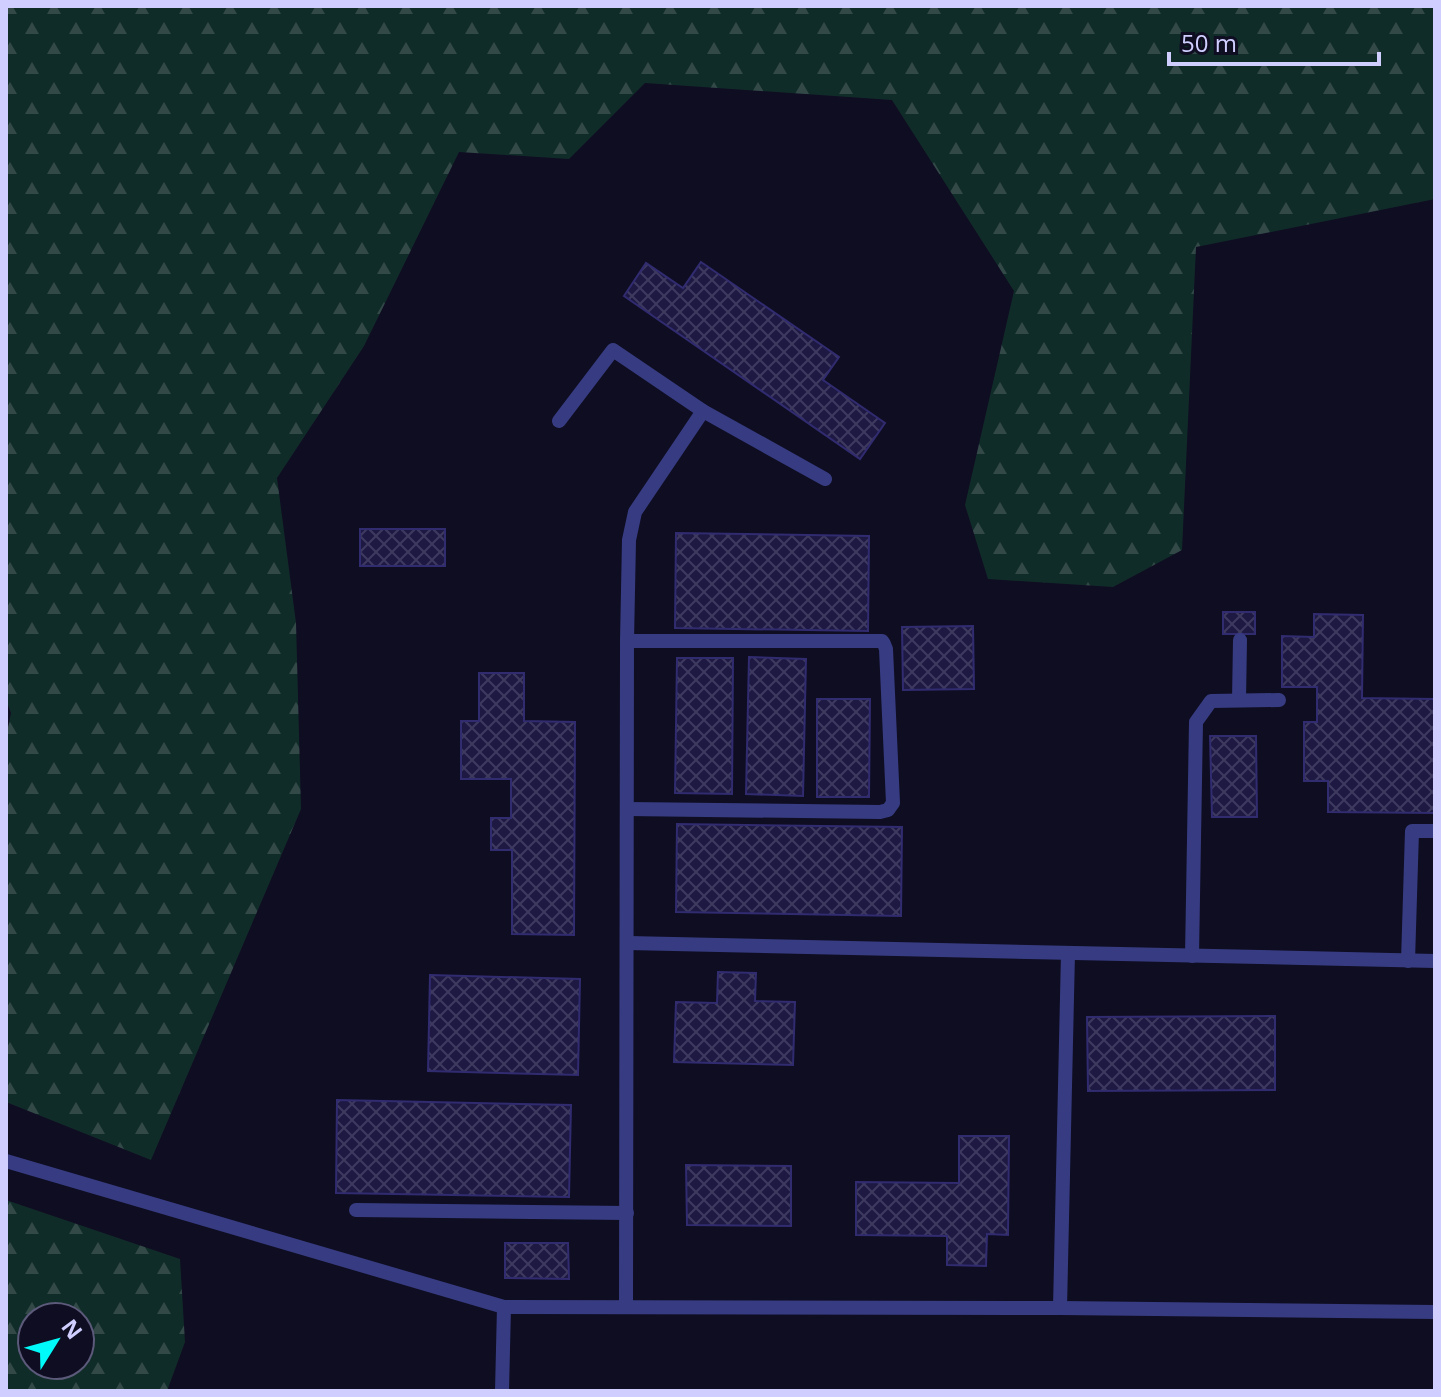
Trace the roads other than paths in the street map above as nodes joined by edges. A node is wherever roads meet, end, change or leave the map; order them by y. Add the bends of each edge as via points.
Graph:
1 (703, 411) junction
2 (559, 421) dead end
3 (825, 479) dead end
4 (1240, 640) dead end
5 (627, 641) junction
6 (1239, 700) junction
7 (1279, 700) dead end
8 (627, 809) junction
9 (1435, 831) edge
10 (628, 943) junction
11 (1068, 953) junction
12 (1192, 956) junction
13 (1408, 961) junction
14 (1435, 961) edge
15 (6, 1161) edge
16 (356, 1210) dead end
17 (627, 1213) junction
18 (626, 1306) junction
19 (504, 1307) junction
20 (1060, 1308) junction
21 (1435, 1312) edge
22 (502, 1391) edge

1 - 2 lane via 613,350
1 - 3 lane
1 - 5 lane via 635,512 629,540
4 - 6 lane
5 - 8 lane
5 - 8 lane via 882,641 893,803 880,812
6 - 7 lane
6 - 12 lane via 1211,701 1196,722
8 - 10 lane
9 - 13 lane via 1412,831
10 - 11 lane
10 - 17 lane
11 - 12 lane
11 - 20 lane
12 - 13 lane
13 - 14 lane
15 - 19 lane
16 - 17 lane
17 - 18 lane
18 - 19 lane
18 - 20 lane
19 - 22 lane
20 - 21 lane

